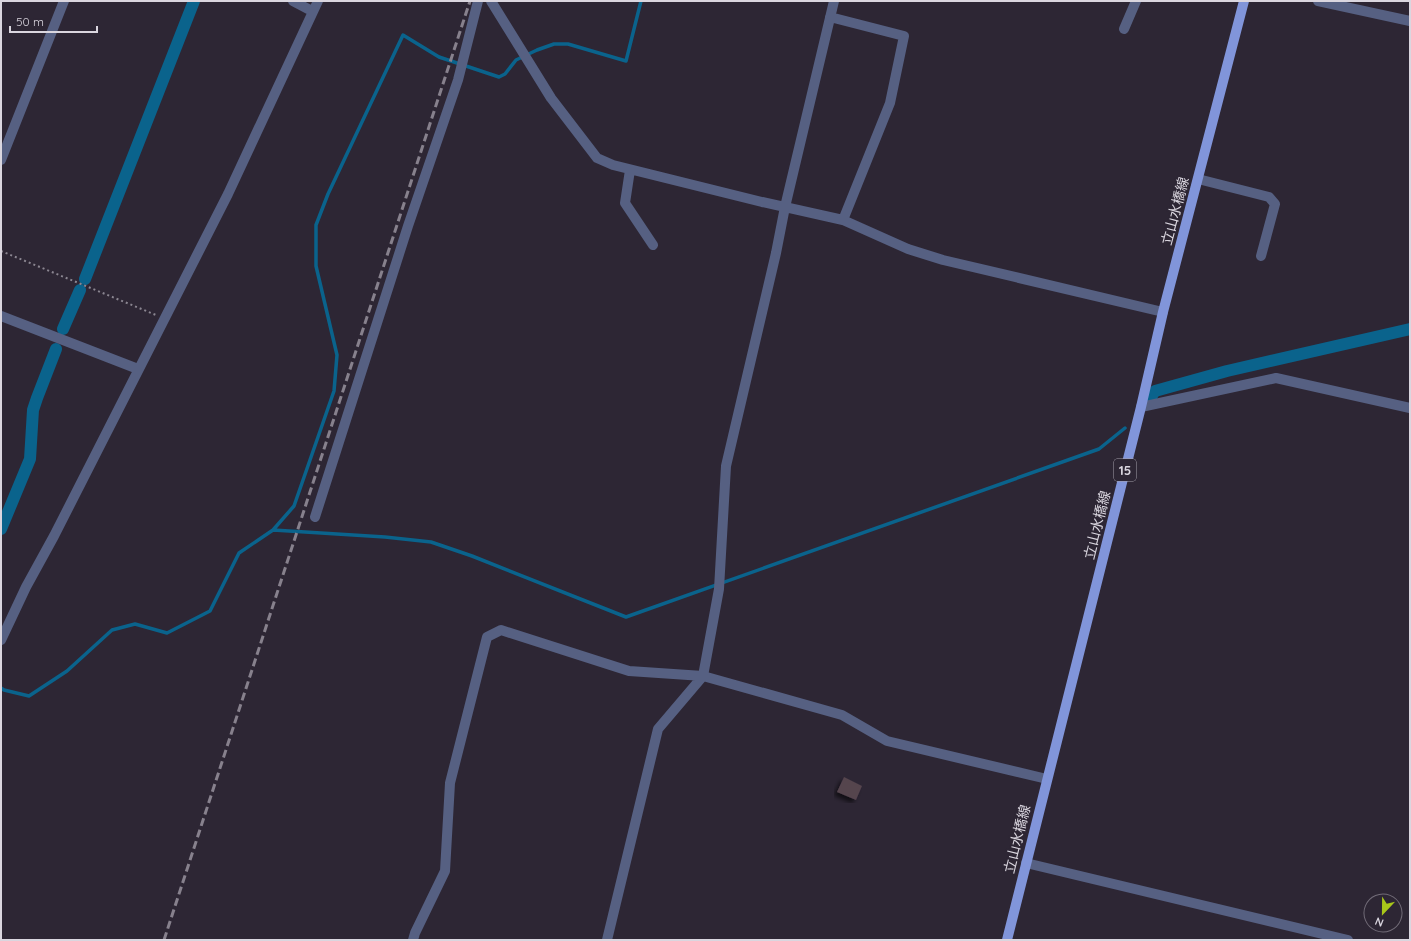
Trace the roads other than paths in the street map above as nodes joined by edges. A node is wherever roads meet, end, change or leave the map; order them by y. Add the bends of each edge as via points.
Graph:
1 (64, 1) edge
2 (292, 1) edge
3 (318, 1) edge
4 (478, 1) edge
5 (491, 1) edge
6 (834, 1) edge
7 (1136, 1) edge
8 (1244, 1) edge
9 (1318, 1) edge
10 (312, 12) junction
11 (830, 17) junction
12 (1410, 21) edge
13 (1124, 29) dead end
14 (1, 160) edge
15 (630, 170) junction
16 (1198, 179) junction
17 (785, 207) junction
18 (844, 220) junction
19 (653, 245) dead end
20 (1261, 256) dead end
21 (1163, 312) junction
22 (1, 316) edge
23 (138, 369) junction
24 (1141, 407) junction
25 (1410, 408) edge
26 (315, 517) dead end
27 (1, 640) edge
28 (703, 676) junction
29 (1047, 779) junction
30 (1026, 863) junction
31 (413, 940) edge
32 (607, 940) edge
33 (1007, 940) edge
34 (1348, 940) edge

1 - 14 street
2 - 10 street
3 - 10 street
4 - 26 street via 458,80 408,226
5 - 15 street via 551,98 597,158
6 - 11 street
7 - 13 street
8 - 16 main road, 立山水橋線 / 15
9 - 12 street
10 - 23 street via 228,194
11 - 17 street
11 - 18 street via 904,36 890,103
15 - 17 street
15 - 19 street via 624,203
16 - 20 street via 1269,197 1275,204
16 - 21 main road, 立山水橋線 / 15
17 - 18 street
17 - 28 street via 726,466 719,588
18 - 21 street via 908,249 943,260
21 - 24 main road, 立山水橋線 / 15
22 - 23 street
23 - 27 street
24 - 25 street via 1276,378
24 - 29 main road, 立山水橋線 / 15
28 - 29 street via 842,715 887,741
28 - 31 street via 629,671 501,630 487,637 450,783 445,871
28 - 32 street via 658,729
29 - 30 main road, 立山水橋線 / 15
30 - 33 main road, 立山水橋線 / 15
30 - 34 street

